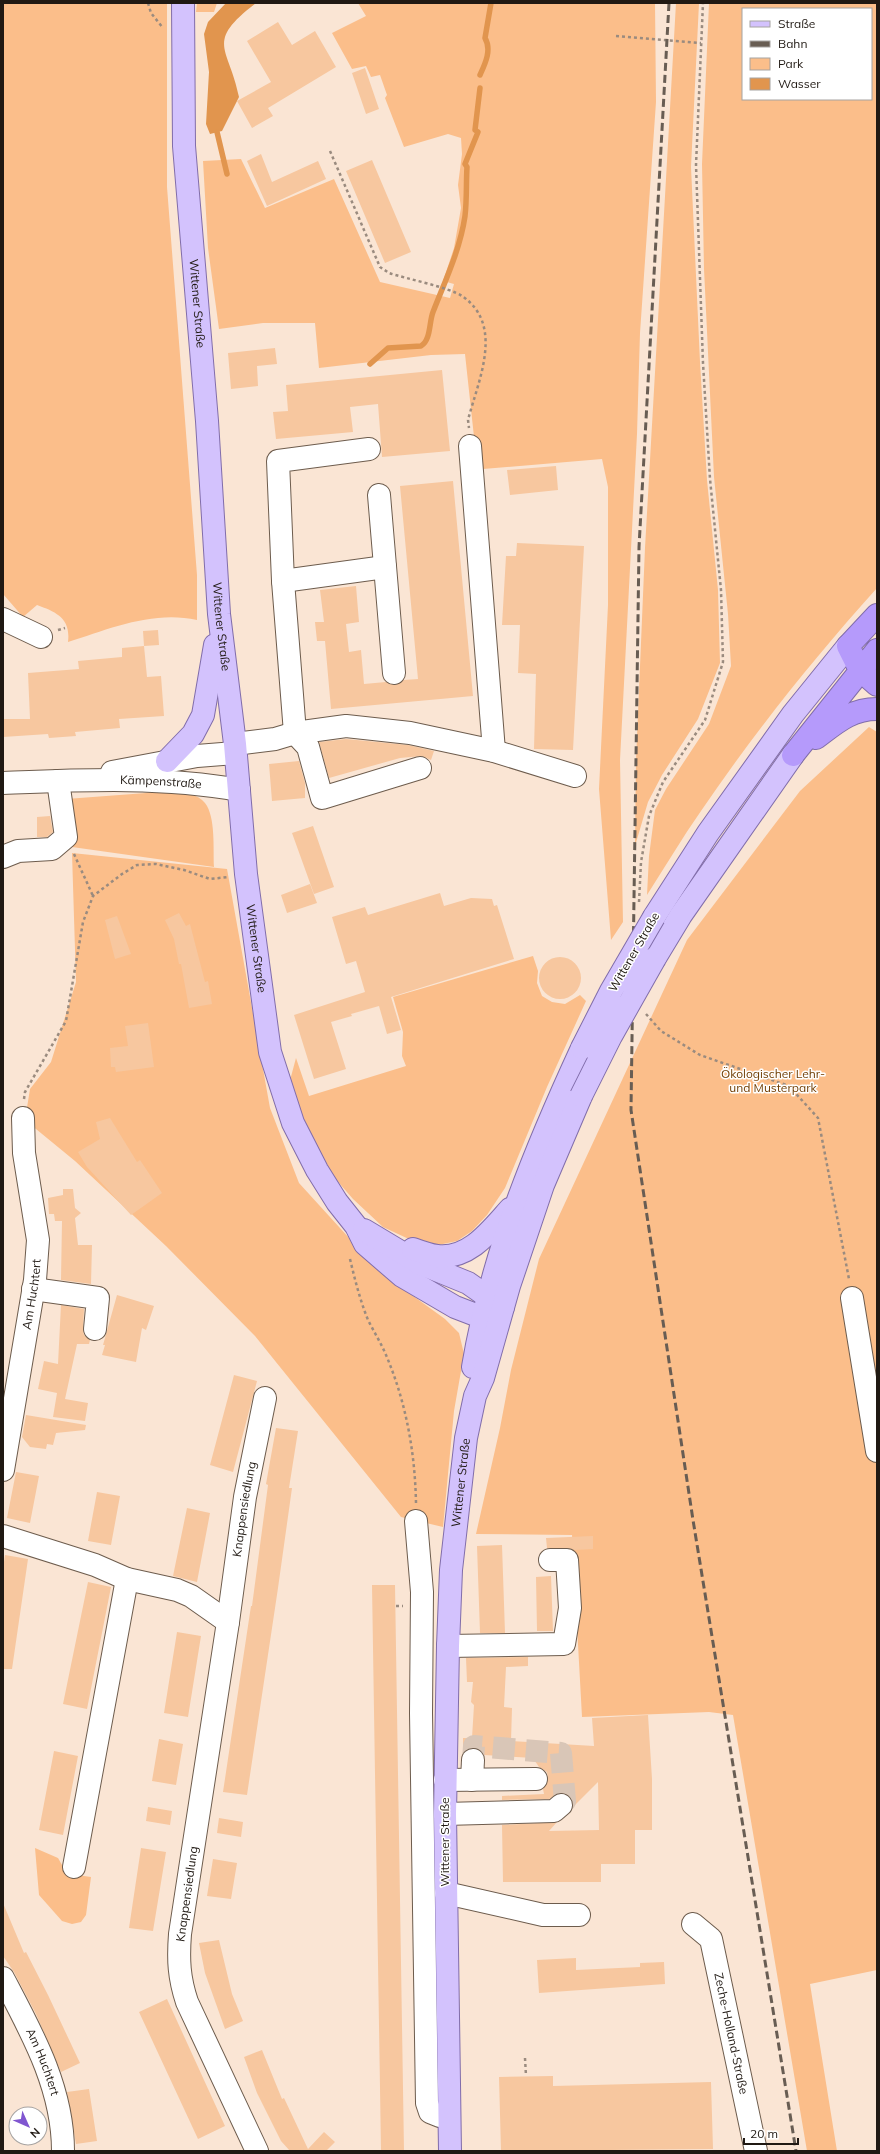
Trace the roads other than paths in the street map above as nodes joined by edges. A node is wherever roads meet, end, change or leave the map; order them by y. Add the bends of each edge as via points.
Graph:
1 (183, 3) edge
2 (470, 446) road end
3 (369, 449) dead end
4 (378, 495) dead end
5 (384, 567) junction
6 (283, 581) junction
7 (219, 614) junction
8 (877, 615) edge
9 (3, 619) edge
10 (41, 637) dead end
11 (848, 646) junction
12 (872, 658) edge
13 (394, 672) dead end
14 (877, 684) edge
15 (877, 709) edge
16 (295, 733) junction
17 (235, 748) junction
18 (494, 751) junction
19 (793, 755) junction
20 (167, 761) junction
21 (420, 768) dead end
22 (575, 776) dead end
23 (82, 779) junction
24 (58, 781) junction
25 (3, 783) edge
26 (239, 790) junction
27 (3, 857) edge
28 (23, 1118) road end
29 (515, 1204) junction
30 (356, 1226) junction
31 (382, 1241) junction
32 (33, 1289) junction
33 (852, 1298) road end
34 (495, 1301) junction
35 (481, 1317) junction
36 (95, 1329) dead end
37 (475, 1396) junction
38 (266, 1398) dead end
39 (877, 1450) edge
40 (3, 1470) edge
41 (416, 1521) road end
42 (3, 1536) edge
43 (550, 1560) dead end
44 (451, 1570) junction
45 (127, 1579) junction
46 (422, 1592) junction
47 (228, 1622) junction
48 (448, 1646) junction
49 (445, 1780) junction
50 (536, 1780) dead end
51 (561, 1805) dead end
52 (445, 1814) junction
53 (74, 1867) dead end
54 (446, 1893) junction
55 (579, 1915) dead end
56 (693, 1924) dead end
57 (3, 1978) edge
58 (449, 2115) junction
59 (63, 2151) edge
60 (257, 2151) edge
61 (450, 2151) edge
62 (756, 2151) edge

1 - 7 main road, Wittener Straße via 184,146 207,421
2 - 18 street
3 - 6 street via 278,461
4 - 5 street
5 - 6 street
5 - 13 street
6 - 16 street
7 - 17 main road, Wittener Straße
7 - 20 main road via 203,715 193,734
8 - 11 highway
9 - 10 street
11 - 12 highway
11 - 29 main road, Wittener Straße, bridge via 789,720 708,834 646,911 611,991 556,1104
12 - 14 highway
12 - 19 highway
15 - 19 highway via 864,709 844,716
16 - 17 street, Kämpenstraße
16 - 18 street, Kämpenstraße via 346,726 410,733
16 - 21 street via 308,747 322,798
17 - 20 street, Kämpenstraße
17 - 26 main road, Wittener Straße
18 - 22 street, Kämpenstraße
19 - 34 main road, Wittener Straße, bridge via 681,916 611,1036 543,1185
20 - 23 street, Kämpenstraße
23 - 24 street, Kämpenstraße
23 - 26 street, Kämpenstraße via 197,785
24 - 25 street, Kämpenstraße
24 - 27 street via 66,836 52,848 18,851
26 - 30 main road, Wittener Straße via 246,874 270,1052 288,1110 299,1135 337,1202
28 - 32 street, Am Huchtert via 24,1153 38,1240
29 - 31 main road via 480,1242 452,1255 437,1256
29 - 34 main road, Wittener Straße
30 - 31 main road, Wittener Straße
30 - 35 main road, Wittener Straße via 365,1244 402,1276 455,1307
31 - 34 main road, Wittener Straße via 419,1263 468,1283
32 - 36 street via 98,1298
32 - 40 street, Am Huchtert
33 - 39 street
34 - 35 main road, Wittener Straße
34 - 37 main road, Wittener Straße via 483,1378
35 - 37 main road, Wittener Straße via 471,1376
37 - 44 main road, Wittener Straße via 466,1438
38 - 47 street, Knappensiedlung via 246,1497
41 - 46 street, Wittener Straße
42 - 45 street via 88,1563
43 - 48 street via 567,1560 570,1608 564,1644
44 - 46 street
44 - 48 main road, Wittener Straße
45 - 47 street via 177,1590 191,1596
45 - 53 street
46 - 58 street, Wittener Straße via 421,1713 428,2103 430,2112 440,2116
47 - 60 street, Knappensiedlung via 178,1956 180,1982 187,2002
48 - 49 main road, Wittener Straße
49 - 50 street via 472,1770
49 - 52 main road, Wittener Straße
51 - 52 street via 554,1811
52 - 54 main road, Wittener Straße
54 - 55 street via 543,1915
54 - 58 main road, Wittener Straße
56 - 62 street, Zeche-Holland-Straße via 711,1939
57 - 59 street, Am Huchtert via 46,2066 56,2096
58 - 61 main road, Wittener Straße

